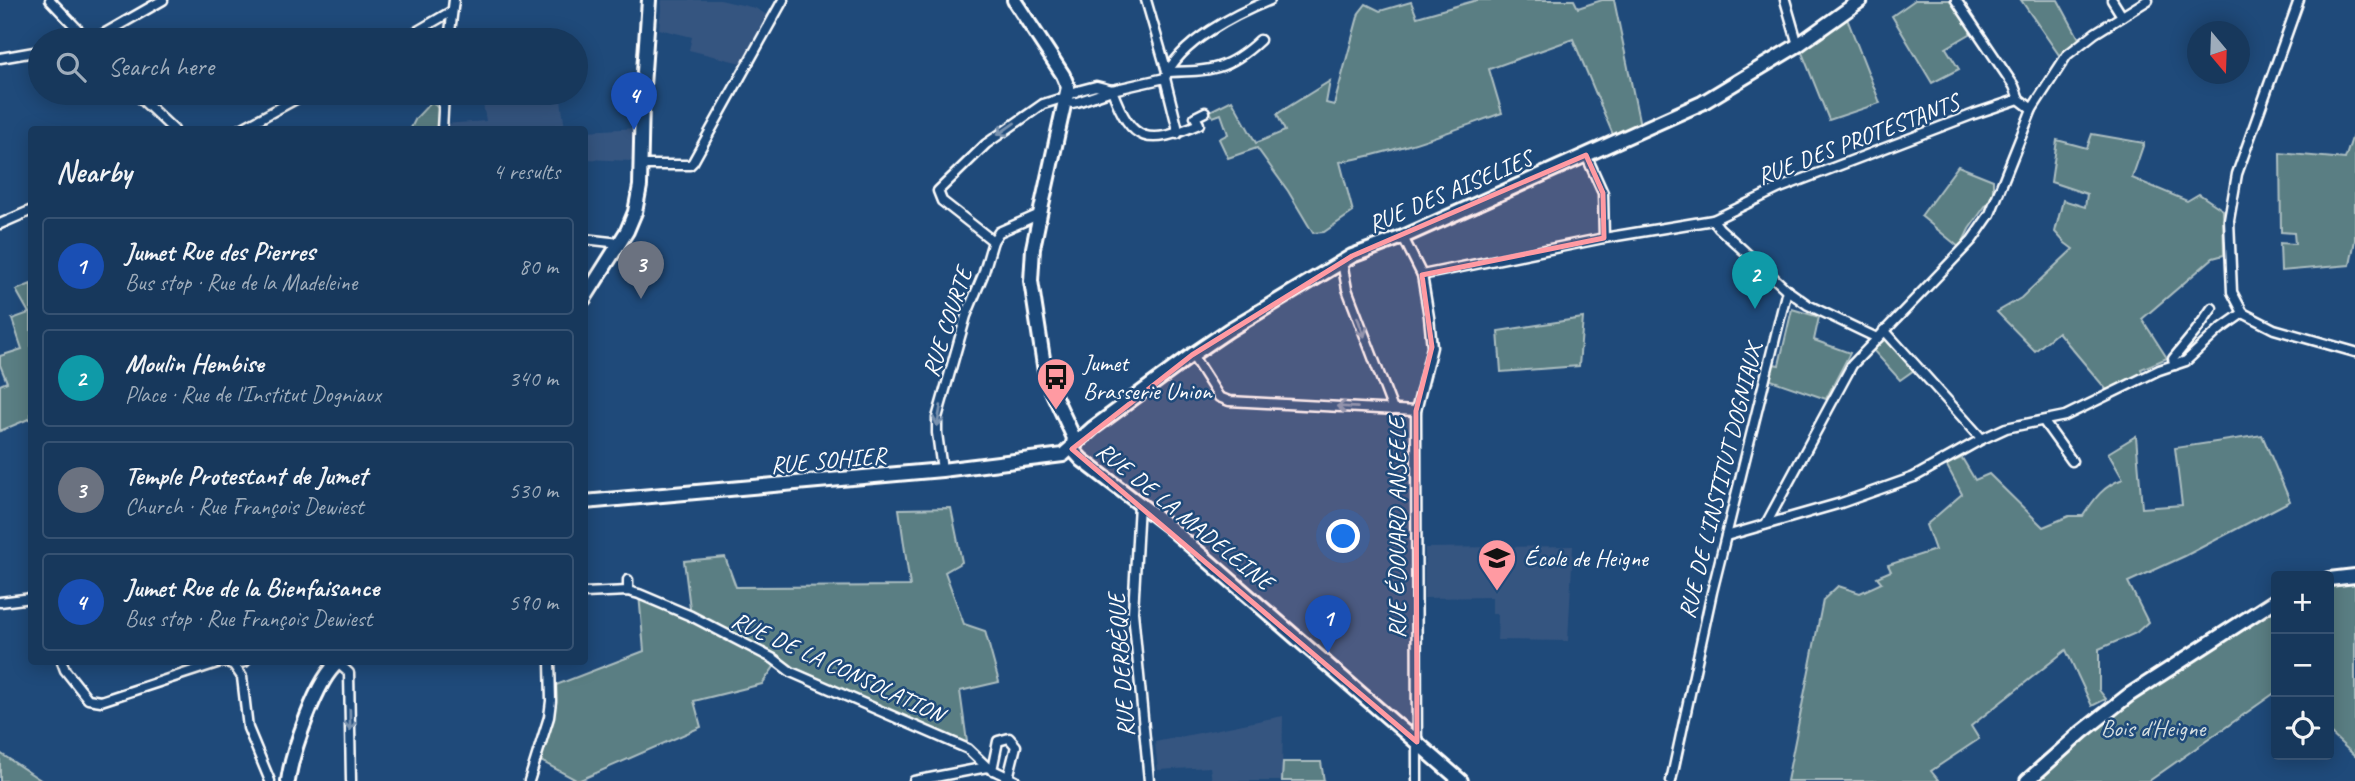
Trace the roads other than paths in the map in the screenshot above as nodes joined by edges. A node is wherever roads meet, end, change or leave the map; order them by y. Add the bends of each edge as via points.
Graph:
1 (50, 0) edge
2 (163, 0) edge
3 (454, 0) edge
4 (649, 0) edge
5 (783, 0) edge
6 (1014, 0) edge
7 (1146, 0) edge
8 (1270, 0) edge
9 (1785, 0) edge
10 (1861, 0) edge
11 (1956, 0) edge
12 (2112, 0) edge
13 (2148, 0) edge
14 (2299, 0) edge
15 (452, 11) junction
16 (2122, 16) junction
17 (78, 28) edge
18 (112, 28) edge
19 (423, 28) edge
20 (450, 28) edge
21 (1260, 40) dead end
22 (1798, 45) junction
23 (28, 53) edge
24 (0, 58) edge
25 (1166, 75) junction
26 (1112, 90) junction
27 (1066, 97) junction
28 (2019, 99) junction
29 (148, 105) edge
30 (285, 105) edge
31 (444, 105) edge
32 (2032, 109) junction
33 (1205, 112) dead end
34 (170, 126) edge
35 (246, 126) edge
36 (443, 126) edge
37 (1177, 134) junction
38 (1586, 155) junction
39 (641, 166) junction
40 (28, 212) edge
41 (1040, 214) junction
42 (1713, 220) junction
43 (0, 225) edge
44 (1403, 237) junction
45 (1604, 238) junction
46 (588, 239) edge
47 (993, 241) junction
48 (620, 243) junction
49 (1342, 262) junction
50 (1422, 275) junction
51 (1787, 290) junction
52 (588, 293) edge
53 (2212, 308) dead end
54 (2243, 313) junction
55 (1884, 330) junction
56 (1877, 338) junction
57 (2355, 352) edge
58 (1192, 355) junction
59 (2175, 365) junction
60 (1393, 410) junction
61 (1416, 411) junction
62 (2044, 422) junction
63 (1982, 439) junction
64 (1072, 449) junction
65 (2072, 461) dead end
66 (942, 470) junction
67 (588, 502) edge
68 (1139, 504) junction
69 (1766, 524) junction
70 (1726, 536) junction
71 (2355, 576) edge
72 (2334, 578) edge
73 (628, 580) dead end
74 (628, 591) junction
75 (588, 593) edge
76 (28, 598) edge
77 (0, 602) edge
78 (2271, 603) edge
79 (63, 665) edge
80 (212, 665) edge
81 (234, 665) edge
82 (334, 665) edge
83 (340, 665) edge
84 (550, 665) edge
85 (1417, 742) junction
86 (993, 773) edge
87 (1012, 779) edge
88 (270, 781) edge
89 (288, 781) edge
90 (351, 781) edge
91 (529, 781) edge
92 (914, 781) edge
93 (1149, 781) edge
94 (1417, 781) edge
95 (1461, 781) edge
96 (1671, 781) edge
97 (2027, 781) edge

1 - 17 street
2 - 18 street
3 - 15 street
4 - 39 street
5 - 39 street via 693,162
6 - 27 street via 1063,75
7 - 25 street
8 - 25 street via 1217,26 1175,59
9 - 22 street
10 - 22 street, RUE DES AISELIES
11 - 28 street
12 - 16 street
13 - 16 street
14 - 54 street via 2237,174 2229,220 2229,266 2234,296
15 - 19 street
15 - 20 street
16 - 32 street via 2067,55
21 - 25 street via 1222,68
22 - 38 street, RUE DES AISELIES via 1702,103
23 - 24 street
25 - 26 street
25 - 37 street
26 - 27 street via 1072,103
26 - 37 street via 1129,127 1139,135
27 - 41 street
27 -> 47 street via 1043,104 1003,131 939,191 942,201
28 - 32 street
28 - 42 street, RUE DES PROTESTANTS via 1780,188
29 - 34 street
30 - 35 street
31 - 36 street
32 - 55 street via 1990,214 1972,240
33 - 37 street via 1195,117 1199,124
38 - 44 street, RUE DES AISELIES
38 - 45 street via 1603,193
39 - 48 street via 635,212
40 - 43 street
41 - 47 street, RUE COURTE via 1005,228
41 - 64 street via 1031,273 1033,302 1046,378 1074,438
42 - 45 street, RUE DES PROTESTANTS
42 - 51 street
44 - 49 street, RUE DES AISELIES
44 - 50 street, RUE ÉDOUARD ANSEELE
45 - 50 street, RUE DES PROTESTANTS
46 - 48 street
47 -> 66 street, RUE COURTE via 937,418
48 - 52 street
49 - 58 street, RUE DES AISELIES
49 -> 60 street via 1347,289
50 - 61 street, RUE ÉDOUARD ANSEELE via 1432,347
51 - 56 street
51 - 70 street, RUE DE L'INSTITUT DOGNIAUX
53 - 59 street via 2173,359
54 - 57 street via 2274,329
54 - 59 street via 2186,361
55 - 56 street
55 - 63 street
56 - 69 street via 1852,365
60 -> 58 street via 1228,401 1219,397
58 - 64 street, RUE DES AISELIES via 1093,428
59 - 62 street
60 - 61 street
61 - 85 street, RUE ÉDOUARD ANSEELE
62 - 63 street via 2006,428
62 - 65 street
63 - 69 street via 1914,477
64 - 66 street, RUE SOHIER via 1048,458
64 - 68 street, RUE DE LA MADELEINE
66 - 67 street, RUE SOHIER
68 - 85 street, RUE DE LA MADELEINE
68 - 93 street, RUE DERBÈQUE via 1133,612
69 - 70 street
70 - 96 street, RUE DE L'INSTITUT DOGNIAUX
71 - 72 street
73 - 74 street
74 - 75 street
74 - 86 street, RUE DE LA CONSOLATION via 691,616 791,671 968,749
76 - 77 street
78 - 97 street via 2129,695
79 - 80 street via 89,699 102,701
81 - 88 street via 242,677 248,728
82 - 89 street via 304,722
83 -> 90 street via 349,673
84 - 91 street via 549,717
85 - 94 street, RUE ÉDOUARD ANSEELE
85 - 95 street, RUE DE LA MADELEINE
86 - 87 street, RUE DE LA CONSOLATION
86 - 87 street via 998,741 1013,741
86 - 92 street

